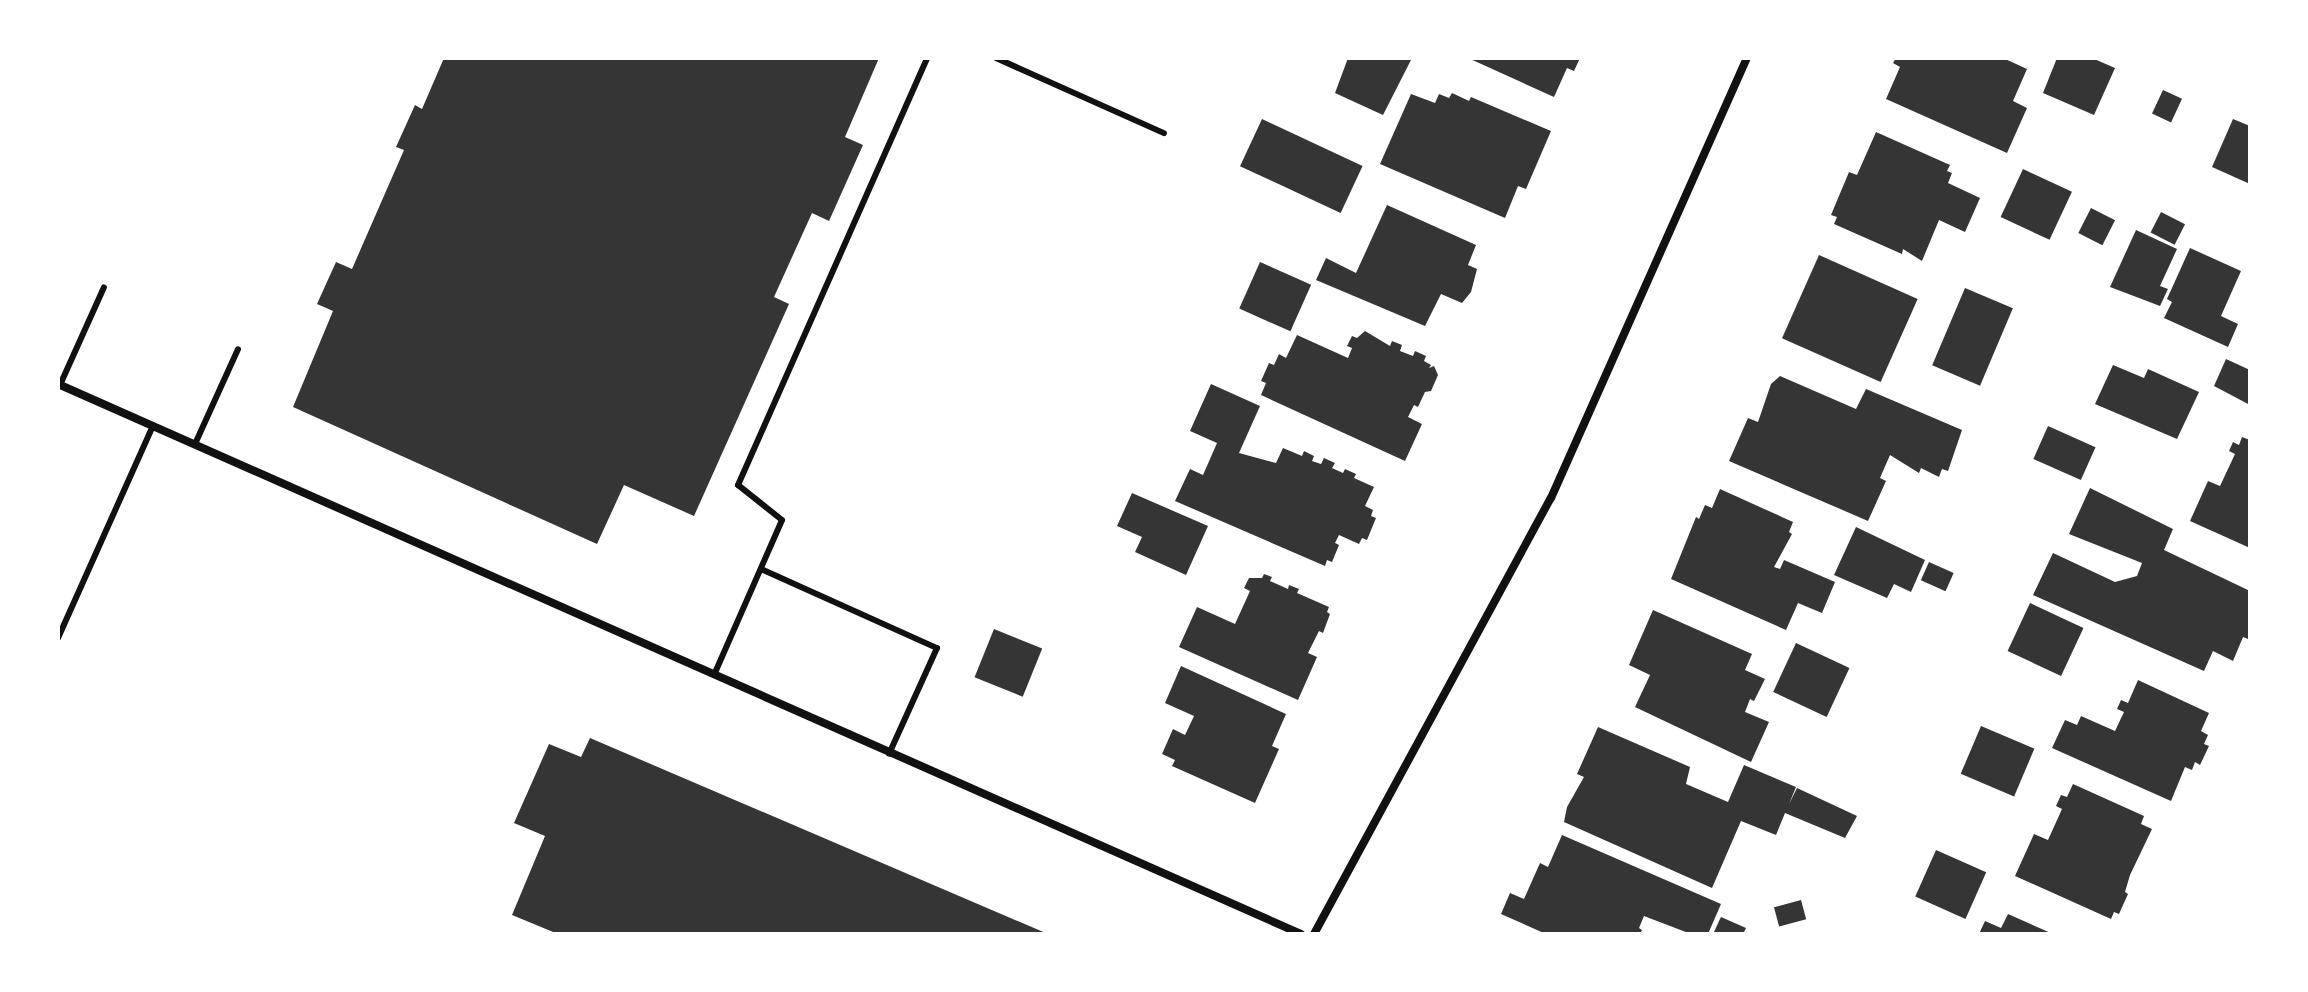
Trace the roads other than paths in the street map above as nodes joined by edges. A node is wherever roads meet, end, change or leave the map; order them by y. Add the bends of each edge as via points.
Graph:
1 (927, 58) edge
2 (996, 58) edge
3 (1747, 58) edge
4 (1164, 133) dead end
5 (104, 287) dead end
6 (238, 349) dead end
7 (59, 384) edge
8 (153, 426) junction
9 (195, 444) junction
10 (761, 569) junction
11 (58, 638) edge
12 (714, 675) junction
13 (889, 754) junction
14 (1301, 934) edge
15 (1314, 934) edge

1 - 10 lane via 738,485 782,520
2 - 4 lane
3 - 15 street via 1551,498
5 - 7 lane
6 - 9 lane
7 - 8 street
8 - 9 street
8 - 11 lane
9 - 12 street
10 - 12 lane
10 - 13 lane via 937,648
12 - 13 street
13 - 14 street

